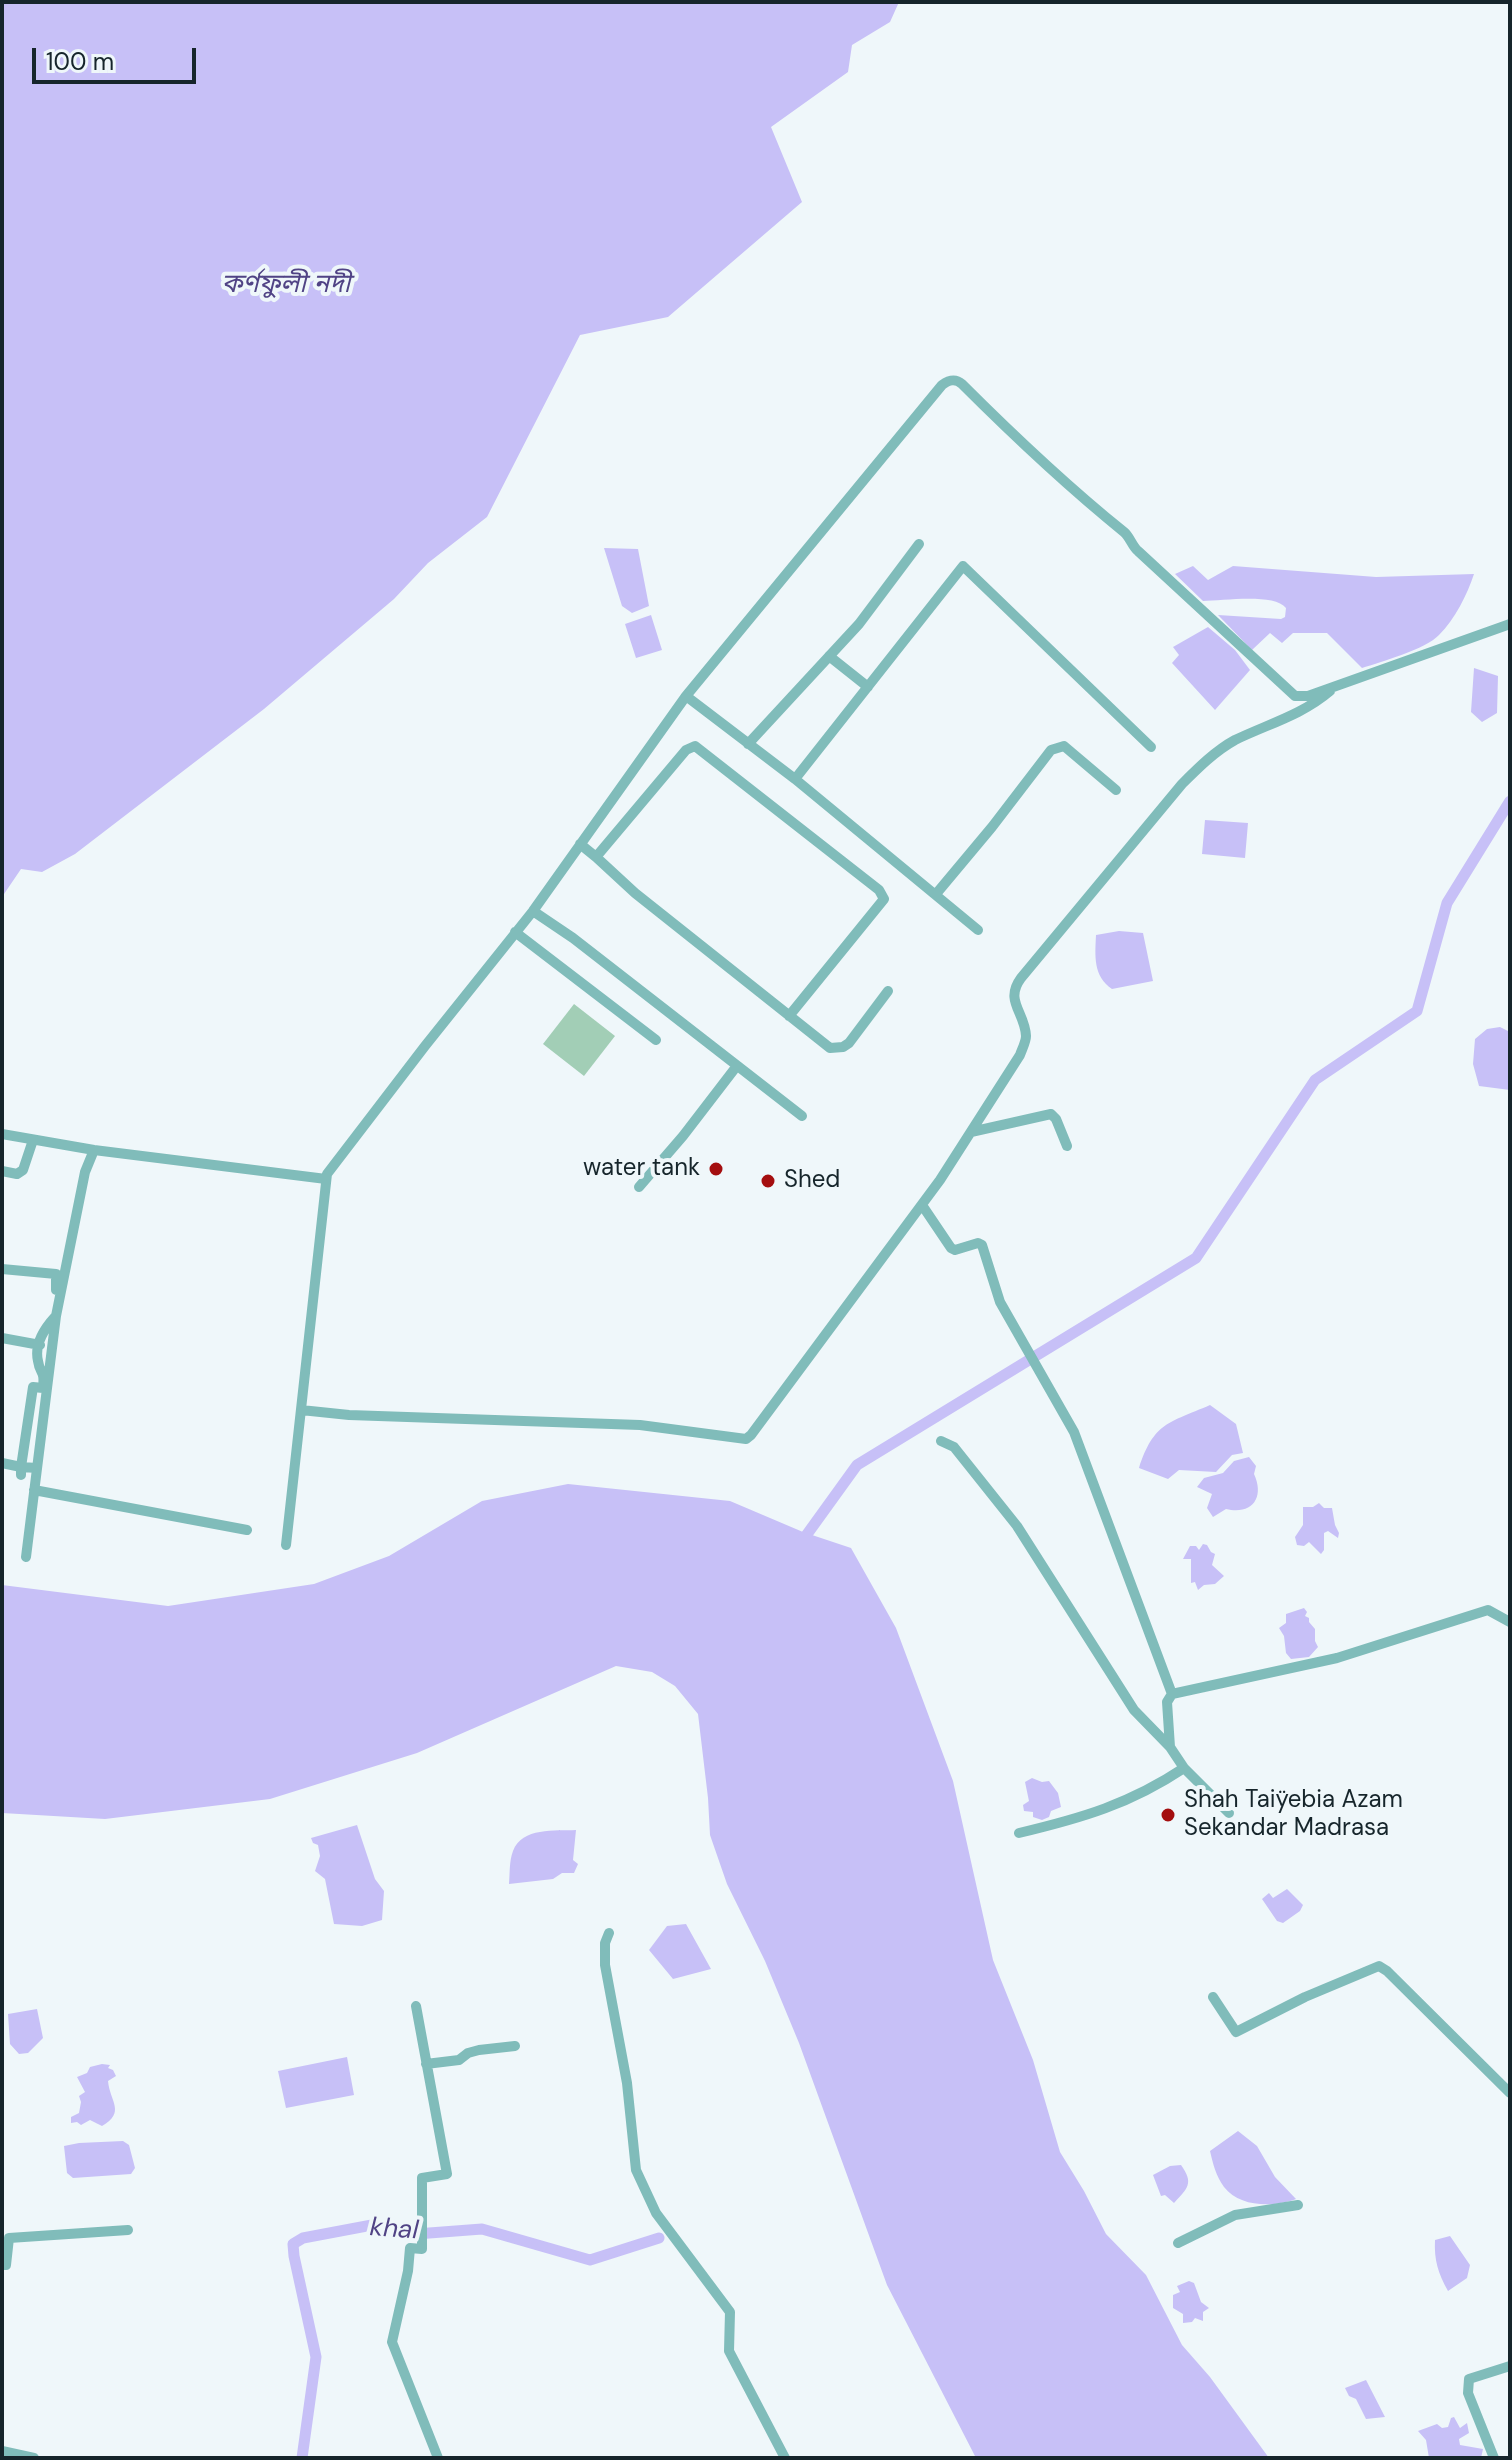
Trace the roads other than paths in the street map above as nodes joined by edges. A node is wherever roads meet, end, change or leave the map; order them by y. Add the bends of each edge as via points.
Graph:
1 (919, 544) dead end
2 (1510, 624) edge
3 (829, 656) junction
4 (1339, 684) junction
5 (868, 687) junction
6 (686, 696) junction
7 (748, 744) junction
8 (1151, 747) dead end
9 (795, 779) junction
10 (1116, 790) dead end
11 (580, 844) junction
12 (596, 857) junction
13 (936, 894) junction
14 (533, 911) junction
15 (978, 930) dead end
16 (515, 932) junction
17 (888, 991) dead end
18 (789, 1016) junction
19 (656, 1040) dead end
20 (736, 1067) junction
21 (802, 1116) dead end
22 (971, 1132) junction
23 (2, 1134) edge
24 (33, 1140) junction
25 (1067, 1146) dead end
26 (94, 1150) junction
27 (2, 1171) edge
28 (326, 1179) junction
29 (639, 1187) dead end
30 (922, 1205) junction
31 (2, 1269) edge
32 (56, 1316) junction
33 (2, 1338) edge
34 (40, 1345) junction
35 (301, 1410) junction
36 (941, 1441) dead end
37 (2, 1463) edge
38 (37, 1468) junction
39 (21, 1471) junction
40 (34, 1490) junction
41 (247, 1530) dead end
42 (286, 1545) dead end
43 (26, 1557) dead end
44 (1510, 1622) edge
45 (1172, 1694) junction
46 (1170, 1747) junction
47 (1184, 1768) junction
48 (1229, 1813) dead end
49 (1019, 1833) dead end
50 (609, 1933) dead end
51 (1213, 1997) dead end
52 (416, 2006) dead end
53 (515, 2046) dead end
54 (426, 2064) junction
55 (1510, 2093) edge
56 (1298, 2205) dead end
57 (128, 2230) dead end
58 (1178, 2243) dead end
59 (2, 2265) edge
60 (1510, 2366) edge
61 (2, 2451) edge
62 (34, 2458) edge
63 (438, 2458) edge
64 (785, 2458) edge
65 (1494, 2458) edge

1 - 3 street
2 - 4 street
3 - 5 street
3 - 7 street
4 - 6 street via 1295,696 1134,548 1127,535 957,380 949,380
4 - 22 street via 1306,708 1211,756 1128,847 1014,988 1026,1035 1023,1046
5 - 8 street via 963,566
5 - 9 street
6 - 7 street
6 - 11 street
7 - 9 street
9 - 13 street
10 - 13 street via 1064,746 1051,750
11 - 12 street
11 - 14 street
12 - 18 street
12 - 18 street via 686,750 695,746 879,890 884,899
13 - 15 street
14 - 16 street
14 - 20 street
16 - 19 street
16 - 28 street
17 - 18 street via 843,1047 830,1048
20 - 21 street
20 - 29 street
22 - 25 street via 1051,1114
22 - 30 street
23 - 24 street
24 - 26 street
24 - 27 street via 23,1170
26 - 28 street
26 - 32 street
28 - 35 street
30 - 35 street via 746,1439 640,1425
30 - 45 street via 951,1248 982,1245 1000,1302 1074,1432
31 - 32 street via 56,1274
32 - 34 street via 41,1332
32 - 38 street
33 - 34 street
34 - 39 street via 43,1388 33,1387
35 - 42 street
36 - 46 street via 954,1447 1017,1526 1134,1710
37 - 39 street
38 - 39 street
38 - 40 street
40 - 41 street
40 - 43 street
44 - 45 street via 1488,1610 1337,1658
45 - 46 street via 1167,1702
46 - 47 street
47 - 48 street
47 - 49 street via 1123,1802
50 - 64 street via 605,1965 627,2083 636,2170 656,2213 730,2312 729,2351
51 - 55 street via 1236,2032 1379,1966
52 - 54 street
53 - 54 street
54 - 63 street via 447,2174 422,2178 422,2249 410,2248 392,2342
56 - 58 street via 1235,2215
57 - 59 street via 9,2238
60 - 65 street via 1469,2379 1468,2393
61 - 62 street

